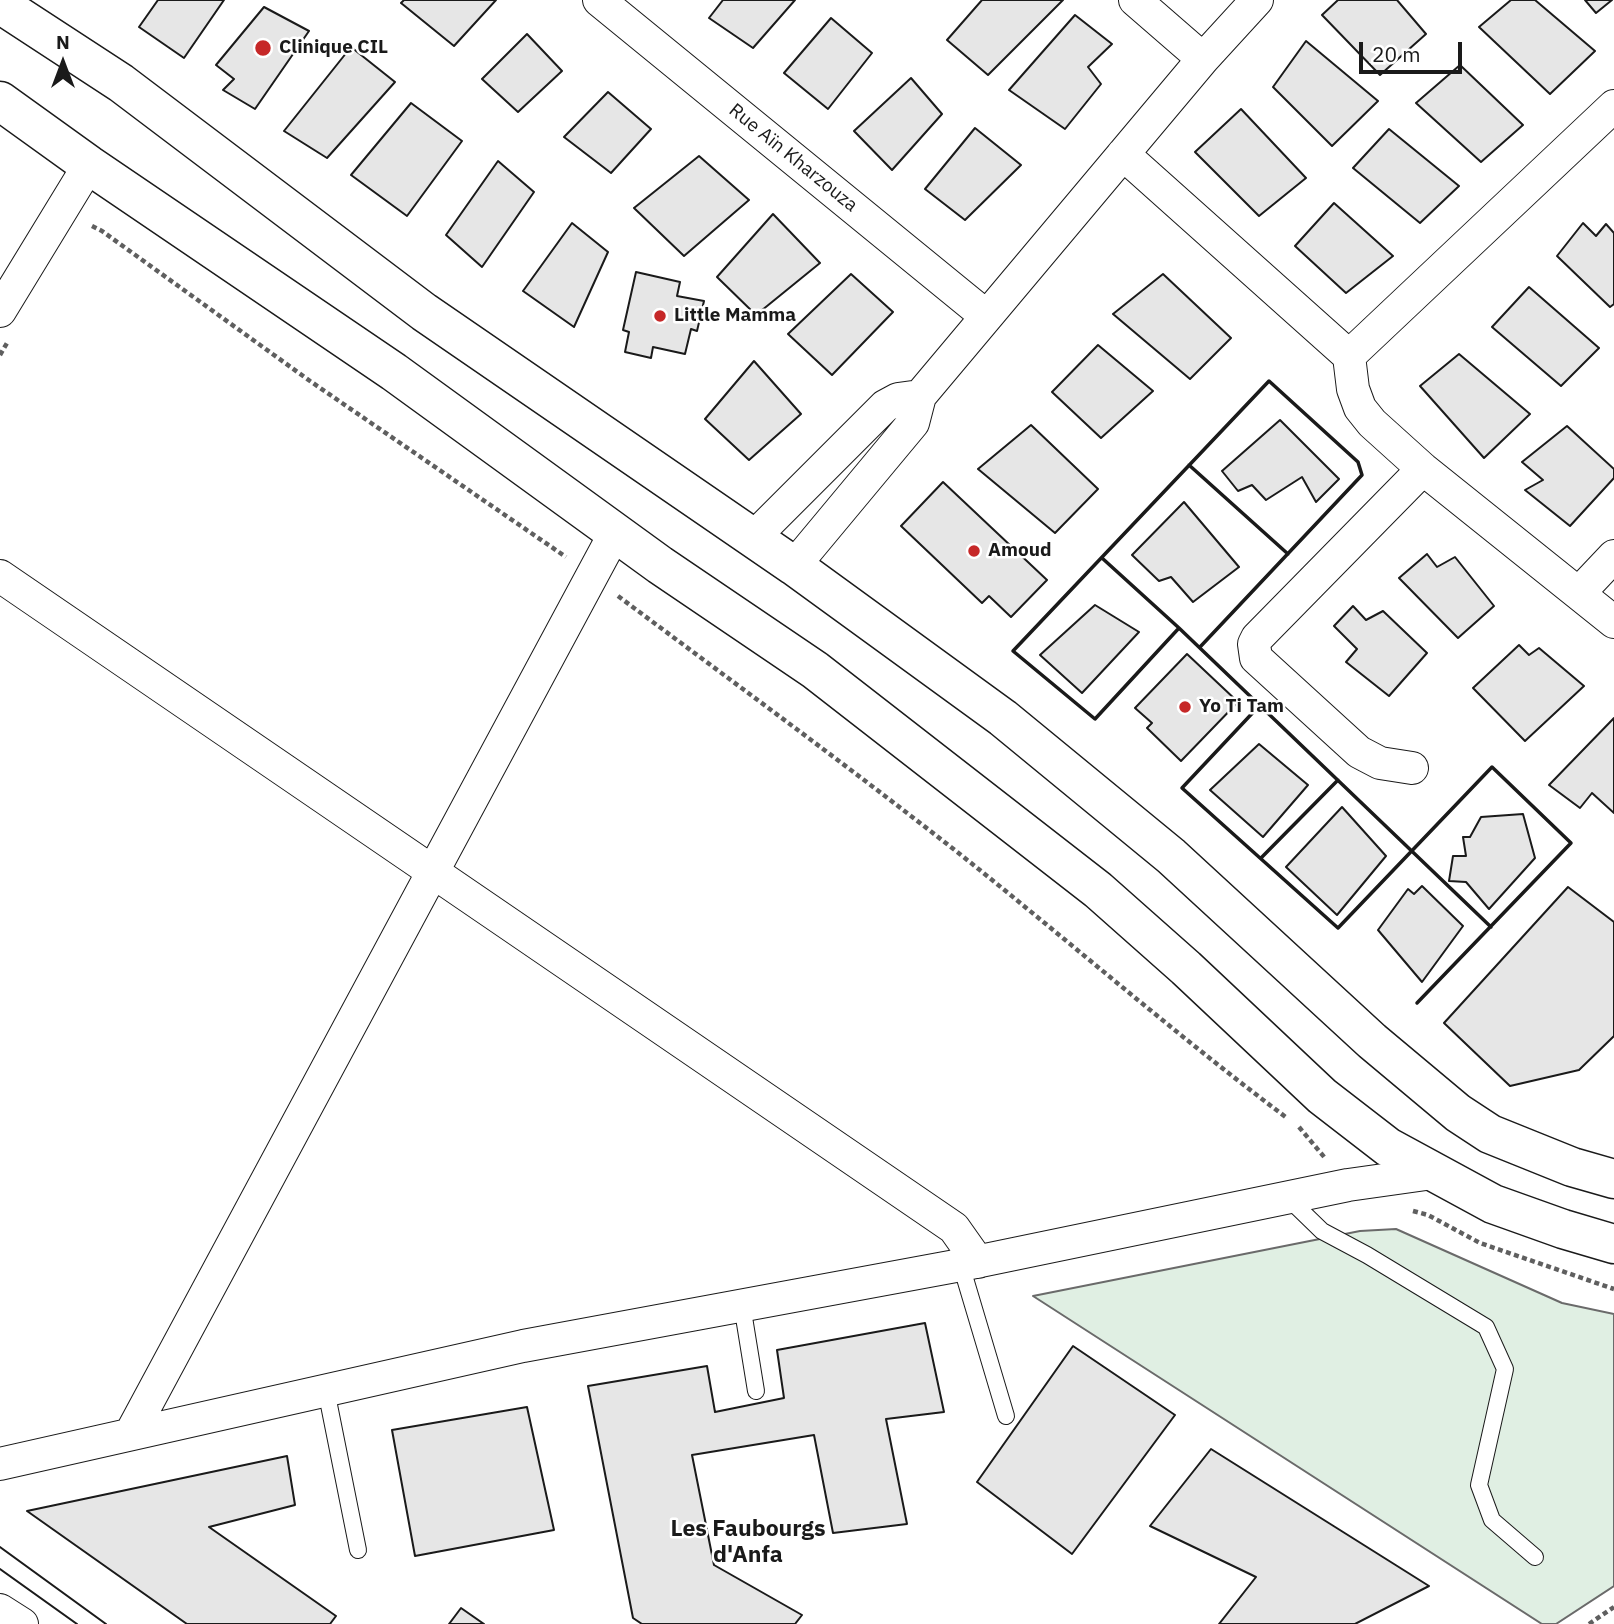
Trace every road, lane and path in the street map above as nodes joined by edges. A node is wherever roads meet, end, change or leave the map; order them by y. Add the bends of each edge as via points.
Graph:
1 (600, 0) edge
2 (1135, 0) edge
3 (1257, 0) edge
4 (0, 4) edge
5 (1203, 59) junction
6 (0, 101) edge
7 (1614, 106) edge
8 (1123, 154) junction
9 (89, 165) junction
10 (85, 226) dead end
11 (986, 316) junction
12 (7, 322) edge
13 (0, 355) edge
14 (1349, 356) junction
15 (920, 396) junction
16 (1423, 469) junction
17 (616, 531) junction
18 (753, 538) junction
19 (1614, 556) edge
20 (794, 566) junction
21 (0, 576) edge
22 (592, 576) junction
23 (1579, 593) junction
24 (1614, 622) edge
25 (1412, 768) dead end
26 (433, 872) junction
27 (1322, 1096) junction
28 (1433, 1173) junction
29 (1614, 1179) edge
30 (1289, 1198) junction
31 (1614, 1244) edge
32 (969, 1264) junction
33 (741, 1306) junction
34 (326, 1390) junction
35 (756, 1391) dead end
36 (1006, 1416) dead end
37 (131, 1433) junction
38 (0, 1464) edge
39 (358, 1550) dead end
40 (1535, 1557) dead end
41 (1614, 1607) edge
42 (0, 1610) edge
43 (22, 1624) edge
44 (1589, 1624) edge

1 - 11 street, Rue Aïn Kharzouza
2 - 5 street
3 - 5 street
4 - 18 main road via 121,83 425,312
5 - 8 street
6 - 9 main road
7 - 14 street
8 - 11 street
8 - 14 street
9 - 12 street
9 - 17 main road via 394,372
10 - 22 path via 102,230
11 - 15 street
12 - 13 path
14 - 16 street via 1360,408
15 - 18 street via 885,406
15 - 20 street via 914,423
16 - 23 street
16 - 25 street via 1254,644 1256,658 1359,752 1380,763
17 - 22 street
17 - 27 main road via 815,670 1098,890
18 - 20 main road
19 - 23 street
20 - 29 main road via 1065,767 1458,1113 1490,1134
21 - 26 street
22 - 26 street
22 - 27 path via 879,791 1216,1065 1296,1124
23 - 24 street
26 - 32 street via 954,1228
26 - 37 street
27 - 28 main road via 1388,1147
28 - 30 street
28 - 31 main road via 1493,1204
30 - 32 street
30 - 40 lane via 1322,1231 1486,1327 1505,1369 1479,1485 1492,1520
32 - 33 street
32 - 36 lane
33 - 34 street via 523,1346
33 - 35 lane
34 - 37 street
34 - 39 lane
37 - 38 street
41 - 44 path
42 - 43 street

